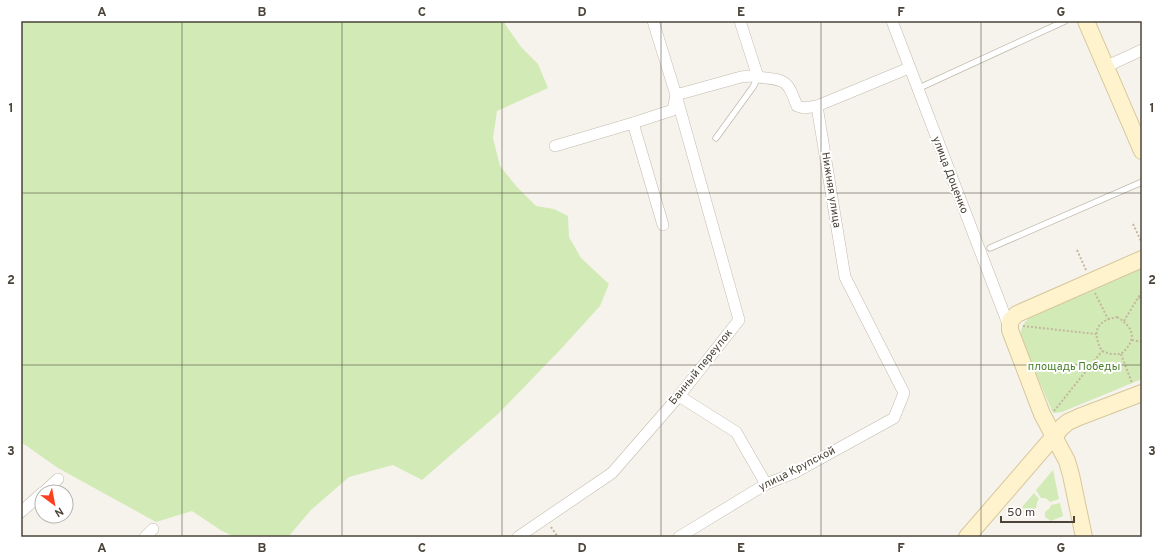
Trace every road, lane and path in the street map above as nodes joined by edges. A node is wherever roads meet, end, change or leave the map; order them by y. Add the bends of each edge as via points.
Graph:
1 (652, 21) edge
2 (740, 21) edge
3 (904, 21) edge
4 (1065, 21) edge
5 (1086, 21) edge
6 (892, 23) edge
7 (1142, 50) edge
8 (1105, 67) junction
9 (909, 68) junction
10 (758, 76) junction
11 (917, 89) junction
12 (676, 95) junction
13 (817, 106) junction
14 (633, 123) junction
15 (716, 138) dead end
16 (555, 146) dead end
17 (1142, 151) edge
18 (1142, 182) edge
19 (663, 224) dead end
20 (1133, 224) dead end
21 (1142, 243) edge
22 (990, 248) dead end
23 (1076, 250) dead end
24 (1142, 259) edge
25 (1086, 270) dead end
26 (1094, 289) dead end
27 (1142, 291) edge
28 (1139, 297) junction
29 (1142, 302) edge
30 (1108, 319) junction
31 (1124, 322) junction
32 (1016, 328) junction
33 (1096, 334) junction
34 (1132, 340) junction
35 (1142, 342) edge
36 (1102, 351) junction
37 (1121, 354) junction
38 (1137, 388) edge
39 (904, 393) joint
40 (679, 396) junction
41 (1053, 413) dead end
42 (1054, 436) junction
43 (58, 479) dead end
44 (53, 484) edge
45 (766, 484) junction
46 (34, 501) edge
47 (21, 512) edge
48 (545, 519) junction
49 (153, 529) dead end
50 (144, 537) edge
51 (518, 537) edge
52 (558, 537) edge
53 (679, 537) edge
54 (967, 537) edge
55 (1084, 537) edge

1 - 12 street, Банный переулок
2 - 10 street
3 - 6 street
4 - 11 lane
5 - 8 main road
6 - 9 street, улица Доценко
7 - 8 street
8 - 17 main road
9 - 11 street, улица Доценко
9 - 13 street
10 - 12 street via 741,77
10 - 13 street via 783,81 789,86 797,106
10 - 15 lane via 753,87
11 - 32 street, улица Доценко
12 - 14 street via 673,110
12 - 40 street, Банный переулок via 739,320
13 - 39 street, Нижняя улица via 845,277
14 - 16 street
14 - 19 street
18 - 22 lane
20 - 21 path
23 - 25 path
24 - 32 main road via 1017,314 1010,321
26 - 30 path
27 - 28 path
28 - 29 path
28 - 31 path
30 - 31 path via 1117,318
30 - 33 path via 1098,326
31 - 34 path via 1130,328
32 - 33 path
32 - 42 main road via 1042,414
33 - 36 path
34 - 35 path
34 - 37 path
36 - 37 path
36 - 41 path
37 - 38 path
38 - 42 main road via 1074,419
39 - 45 street, улица Крупской via 894,418 794,472
40 - 45 street via 736,432
40 - 48 street, Банный переулок via 612,473
42 - 54 main road
42 - 55 main road via 1071,475
43 - 44 street
45 - 53 street, улица Крупской
46 - 47 street
48 - 51 street, Банный переулок
48 - 52 path
49 - 50 street

